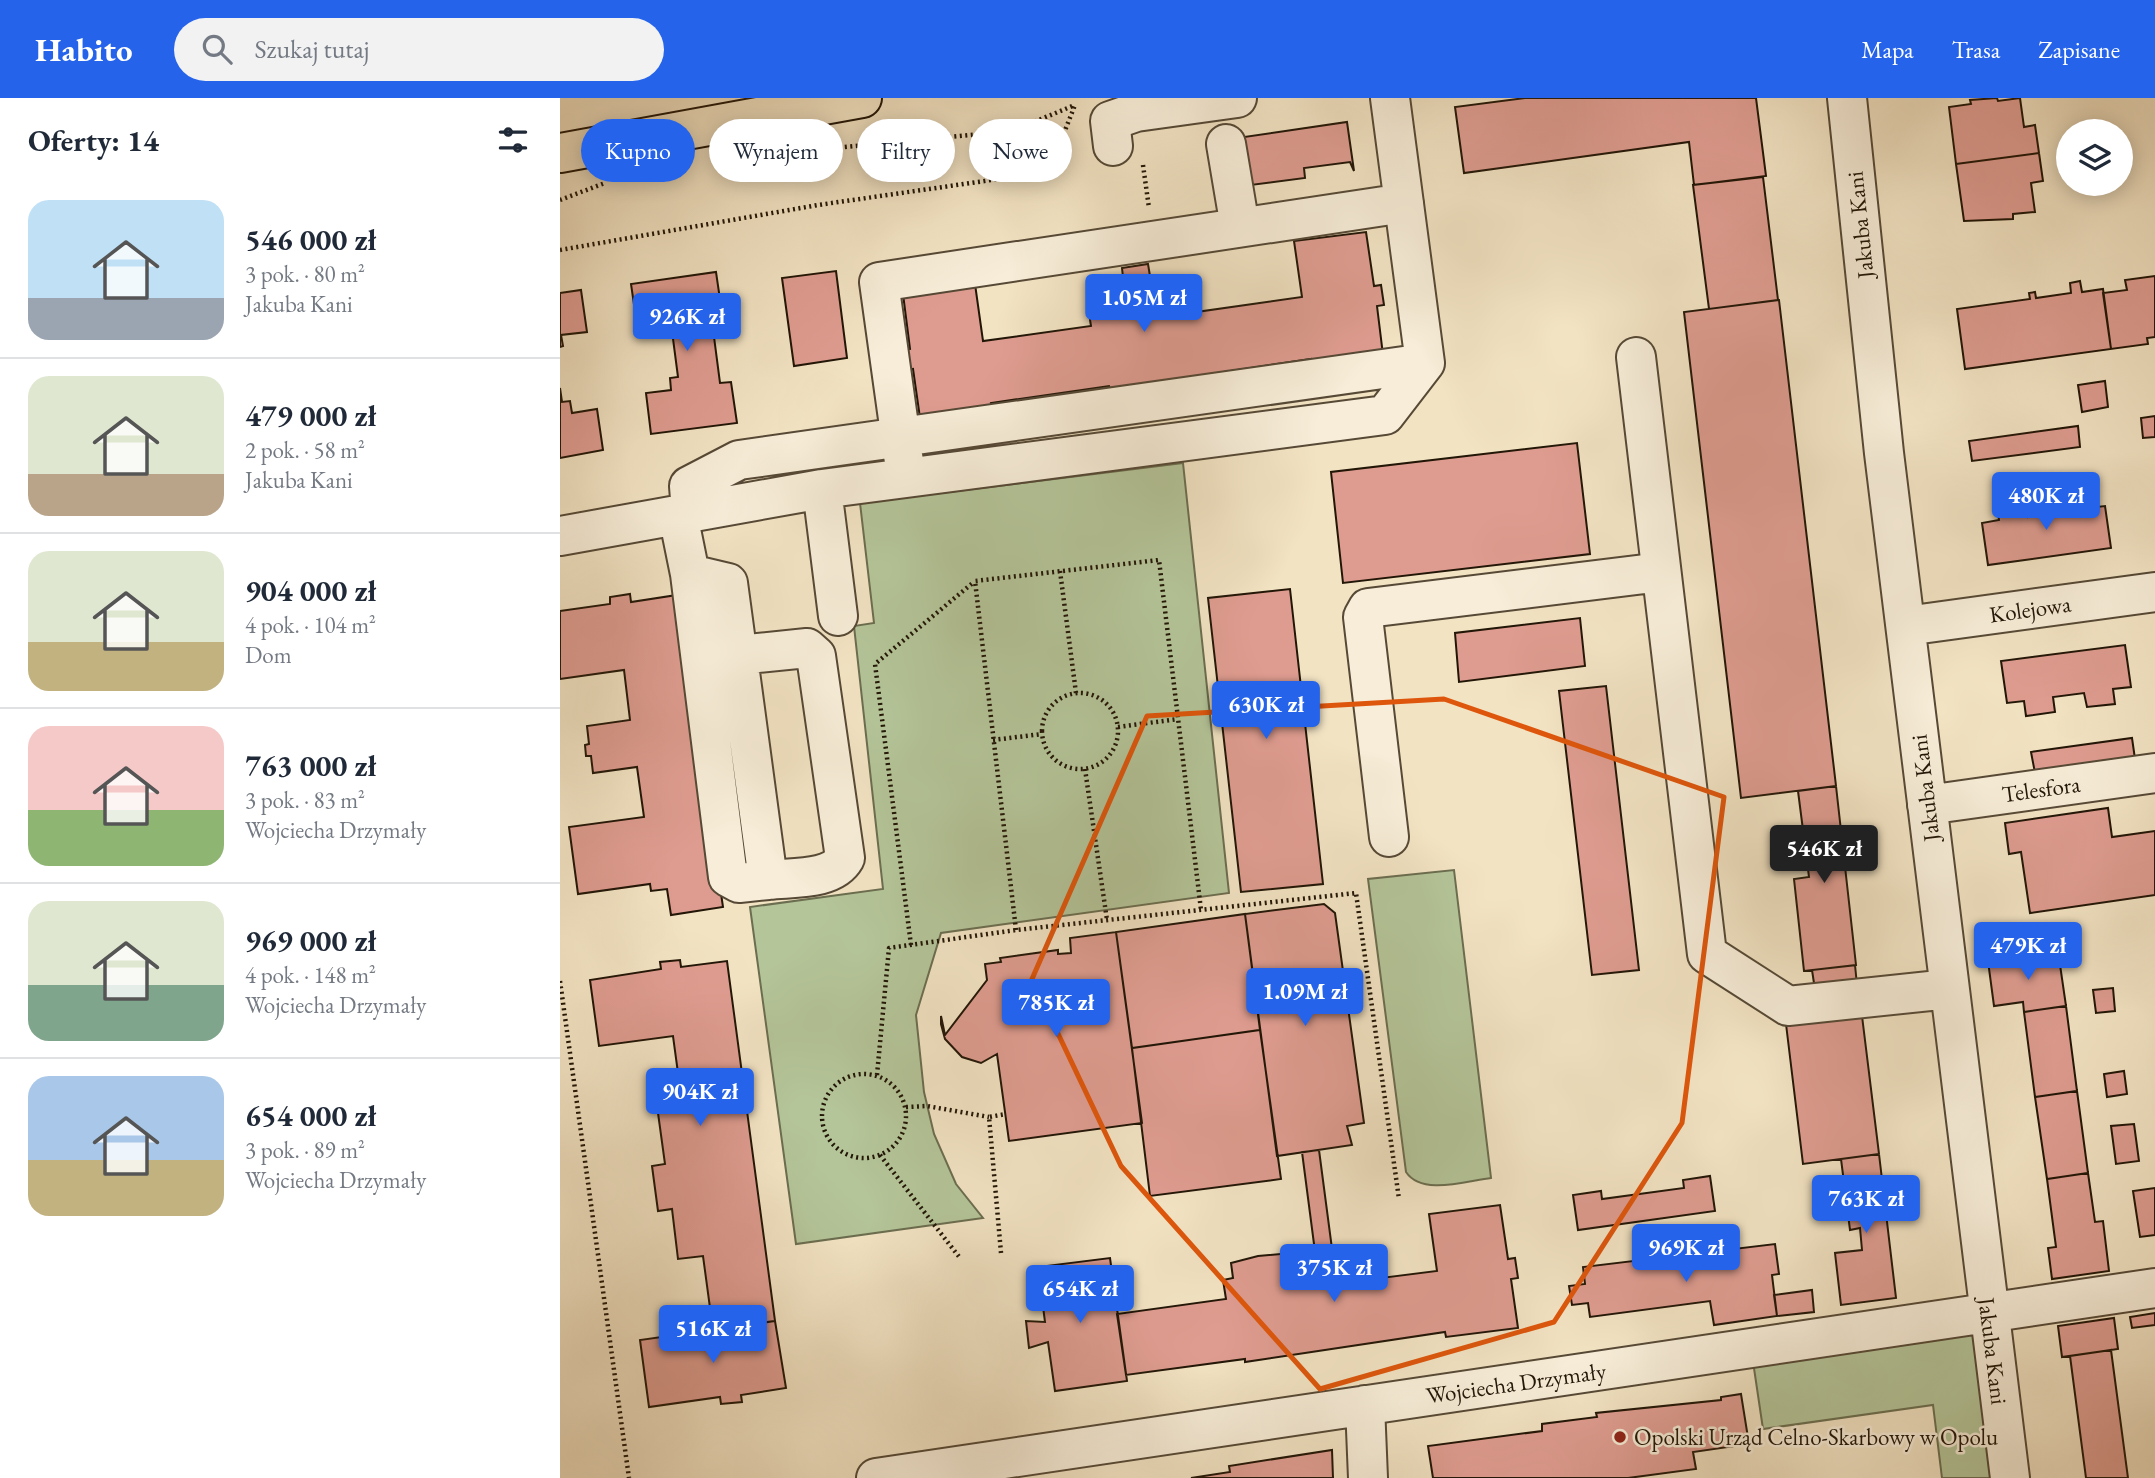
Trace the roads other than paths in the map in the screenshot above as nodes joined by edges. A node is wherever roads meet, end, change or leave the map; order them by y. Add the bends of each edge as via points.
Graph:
1 (862, 98) edge
2 (1237, 98) edge
3 (1390, 98) edge
4 (1847, 98) edge
5 (1226, 144) dead end
6 (1113, 146) dead end
7 (567, 154) edge
8 (1404, 203) junction
9 (1240, 227) junction
10 (1636, 357) dead end
11 (1425, 363) junction
12 (901, 438) junction
13 (906, 478) junction
14 (822, 489) junction
15 (685, 514) junction
16 (560, 536) edge
17 (1661, 572) junction
18 (690, 574) junction
19 (2155, 592) edge
20 (838, 616) dead end
21 (1906, 626) junction
22 (738, 655) junction
23 (2155, 773) edge
24 (1927, 804) junction
25 (1389, 837) dead end
26 (768, 880) junction
27 (1949, 989) junction
28 (2155, 1287) edge
29 (1988, 1313) junction
30 (1365, 1405) junction
31 (877, 1478) edge
32 (1368, 1478) edge
33 (2010, 1478) edge

1 - 7 main road
2 - 6 street via 1136,112 1110,121
3 - 8 street
4 - 21 street, Jakuba Kani
5 - 9 street
8 - 9 street
8 - 11 street
9 - 12 street via 879,282
10 - 17 street
11 - 12 street
11 - 13 street via 1385,415
12 - 13 street
12 - 15 street via 739,460 689,486
13 - 14 street
14 - 15 street
14 - 20 street
15 - 16 street
15 - 18 street
17 - 25 street via 1368,608 1363,617
17 - 27 street via 1707,954 1788,1006
18 - 22 street via 728,583
18 - 26 street via 728,877 739,884
19 - 21 street, Kolejowa
21 - 24 street, Jakuba Kani
22 - 26 street
22 - 26 street via 807,649 816,656 845,858 829,873
23 - 24 street, Telesfora
24 - 27 street, Jakuba Kani
27 - 29 street, Jakuba Kani
28 - 29 street, Wojciecha Drzymały
29 - 30 street, Wojciecha Drzymały
29 - 33 street, Jakuba Kani
30 - 31 street, Wojciecha Drzymały
30 - 32 street

